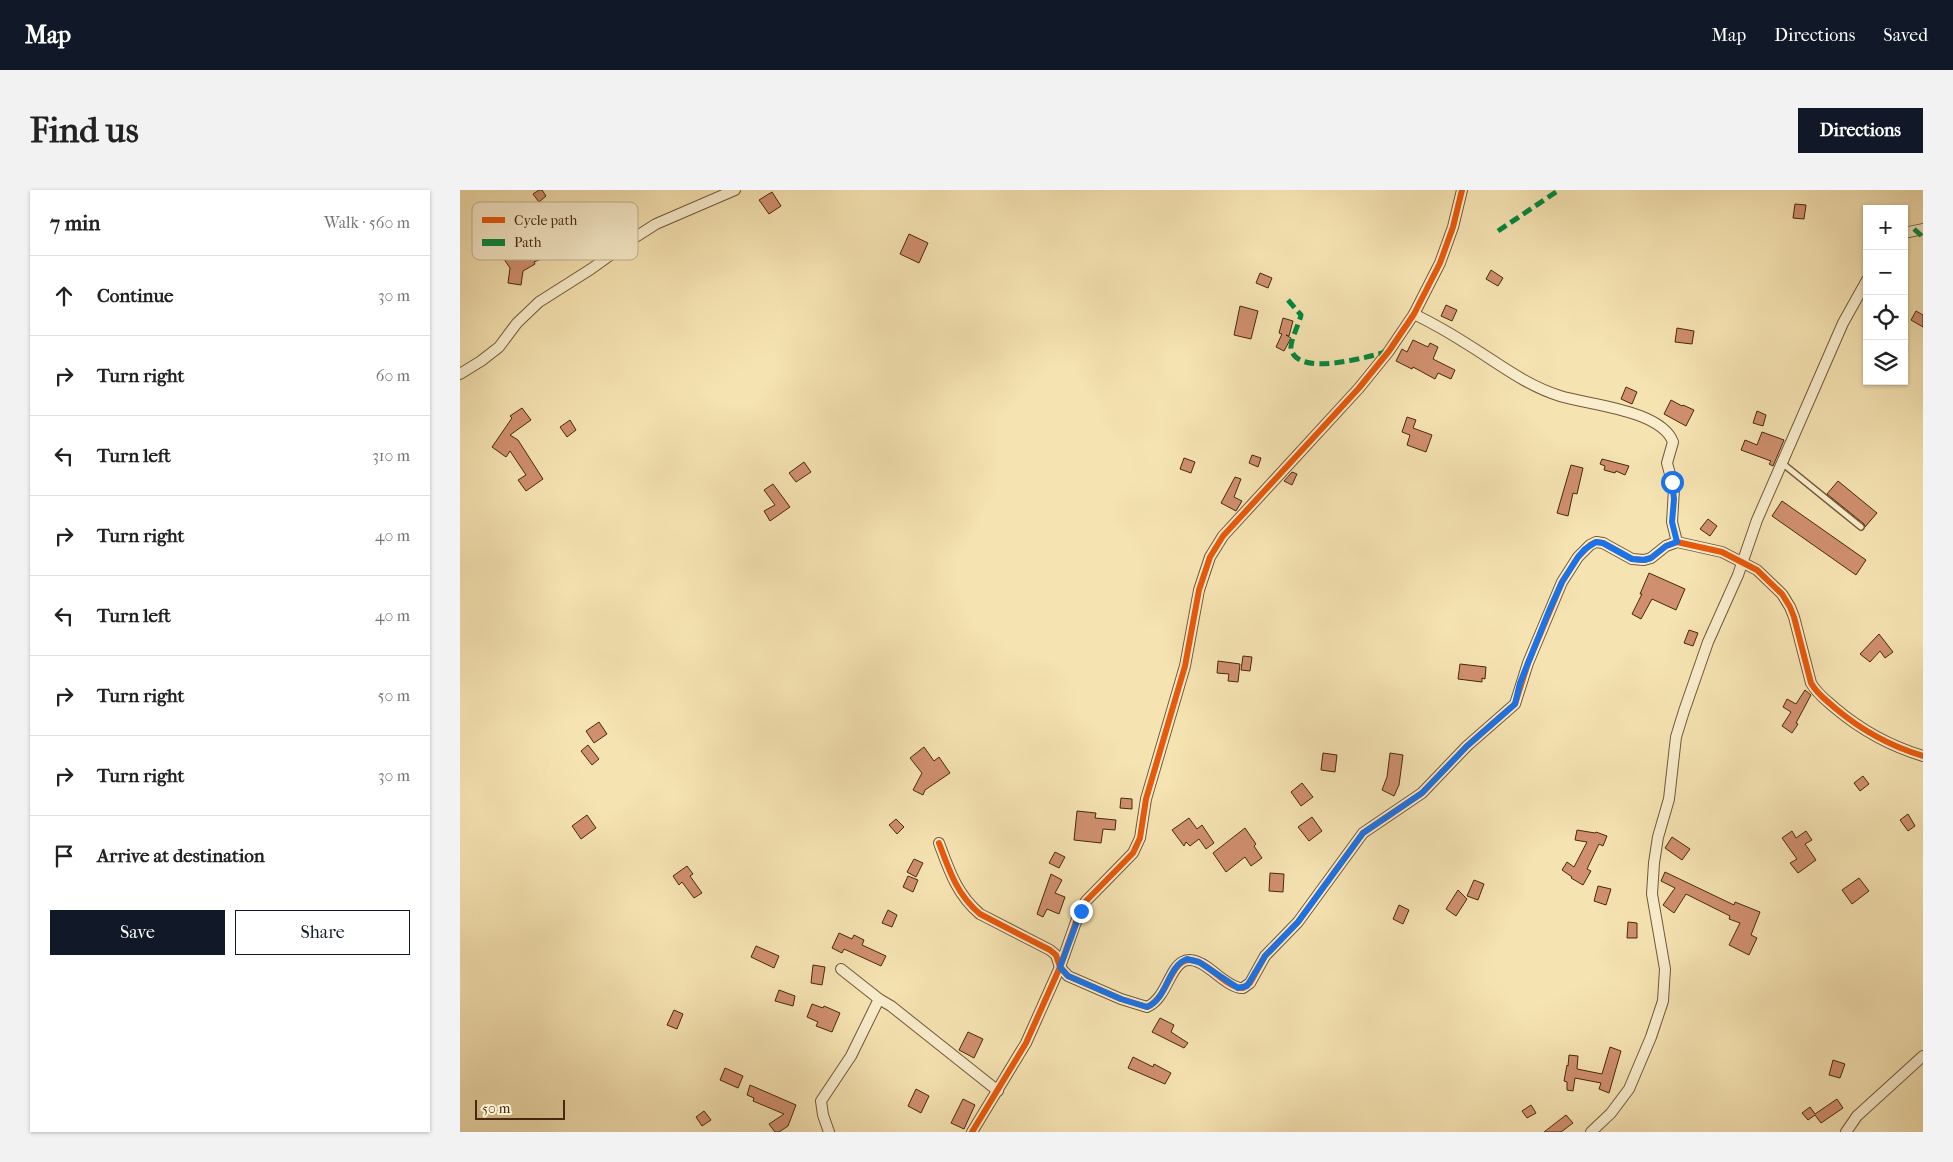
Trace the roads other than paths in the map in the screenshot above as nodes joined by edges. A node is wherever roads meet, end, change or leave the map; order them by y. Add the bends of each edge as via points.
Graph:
1 (735, 190) edge
2 (1462, 190) edge
3 (1923, 229) edge
4 (1908, 232) edge
5 (638, 236) edge
6 (603, 260) edge
7 (1863, 287) edge
8 (1414, 314) junction
9 (460, 374) edge
10 (1781, 463) junction
11 (1861, 527) dead end
12 (1677, 542) junction
13 (1742, 562) junction
14 (1923, 756) edge
15 (939, 843) dead end
16 (1060, 967) junction
17 (841, 969) dead end
18 (879, 999) junction
19 (1923, 1056) edge
20 (998, 1091) junction
21 (830, 1132) edge
22 (972, 1132) edge
23 (1591, 1132) edge
24 (1846, 1132) edge

1 - 5 street via 671,217
2 - 8 street via 1440,263
3 - 4 street
6 - 9 street via 539,302 517,323 500,347
7 - 10 street via 1842,323
8 - 12 street via 1468,344 1526,383 1560,396 1641,416 1667,432 1673,442 1667,463 1674,489 1672,522
8 - 16 street via 1364,382 1229,530 1210,557 1199,590 1176,701 1146,798 1138,845 1086,901
10 - 11 lane
10 - 13 street
12 - 13 street via 1722,552
12 - 16 street via 1644,560 1632,559 1603,543 1596,542 1585,549 1562,582 1520,683 1515,704 1467,746 1422,793 1363,833 1298,922 1265,956 1247,986 1238,988 1199,962 1187,959 1178,966 1154,1003 1147,1007 1068,976
13 - 14 street via 1772,584 1790,607 1815,690 1843,716 1873,736
13 - 23 street via 1708,642 1676,737 1669,799 1658,837 1652,894 1665,968 1663,1001 1629,1089
15 - 16 street via 955,884 971,907 1050,950 1056,955
16 - 20 street via 1026,1043
17 - 18 street
18 - 20 street
18 - 21 street via 851,1056 821,1101
19 - 24 street via 1857,1116
20 - 22 street

